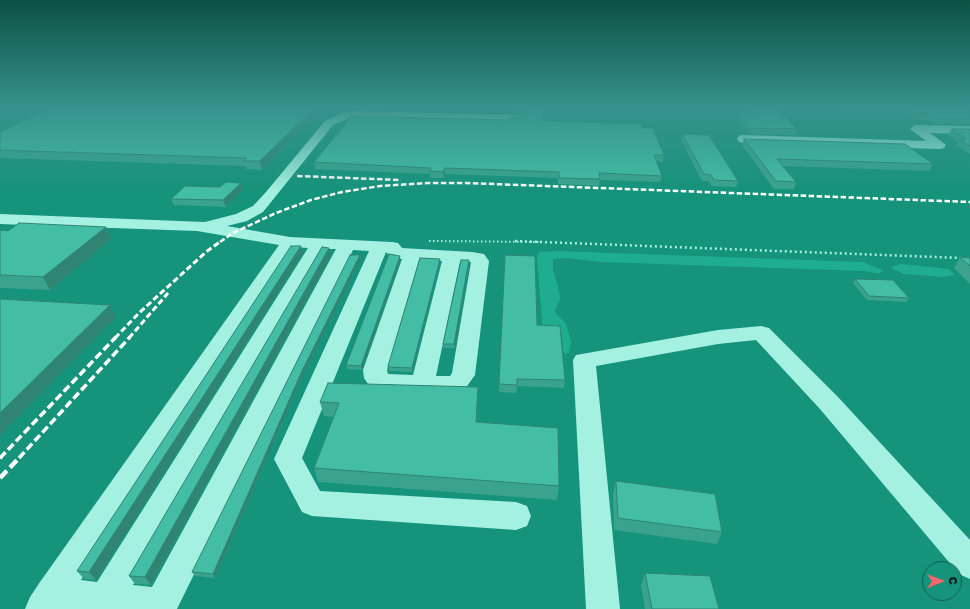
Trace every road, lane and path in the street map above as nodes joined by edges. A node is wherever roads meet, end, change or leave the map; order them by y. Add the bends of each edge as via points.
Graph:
1 (318, 135) edge
2 (926, 135) edge
3 (744, 139) edge
4 (0, 219) edge
5 (197, 226) junction
6 (290, 242) junction
7 (319, 245) junction
8 (347, 246) junction
9 (379, 247) junction
10 (419, 247) junction
11 (452, 256) junction
12 (962, 258) edge
13 (422, 384) junction
14 (516, 516) dead end
15 (970, 562) edge
16 (47, 602) edge
17 (103, 604) edge
18 (159, 607) edge
19 (603, 609) edge

1 - 5 lane via 258,209 241,218
2 - 3 lane via 940,145
4 - 5 lane
5 - 6 lane
6 - 7 lane
6 - 16 lane
7 - 8 lane
7 - 17 lane
8 - 9 lane
8 - 18 lane
9 - 10 lane via 392,247 397,253
9 - 14 lane via 288,459 312,502
10 - 11 lane
10 - 12 path via 502,241
10 - 13 lane via 375,370 376,378 386,382
11 - 13 lane
11 - 13 lane via 478,258 480,261 463,375 457,384
15 - 19 lane via 829,403 761,334 718,337 584,360
16 - 17 lane
17 - 18 lane

